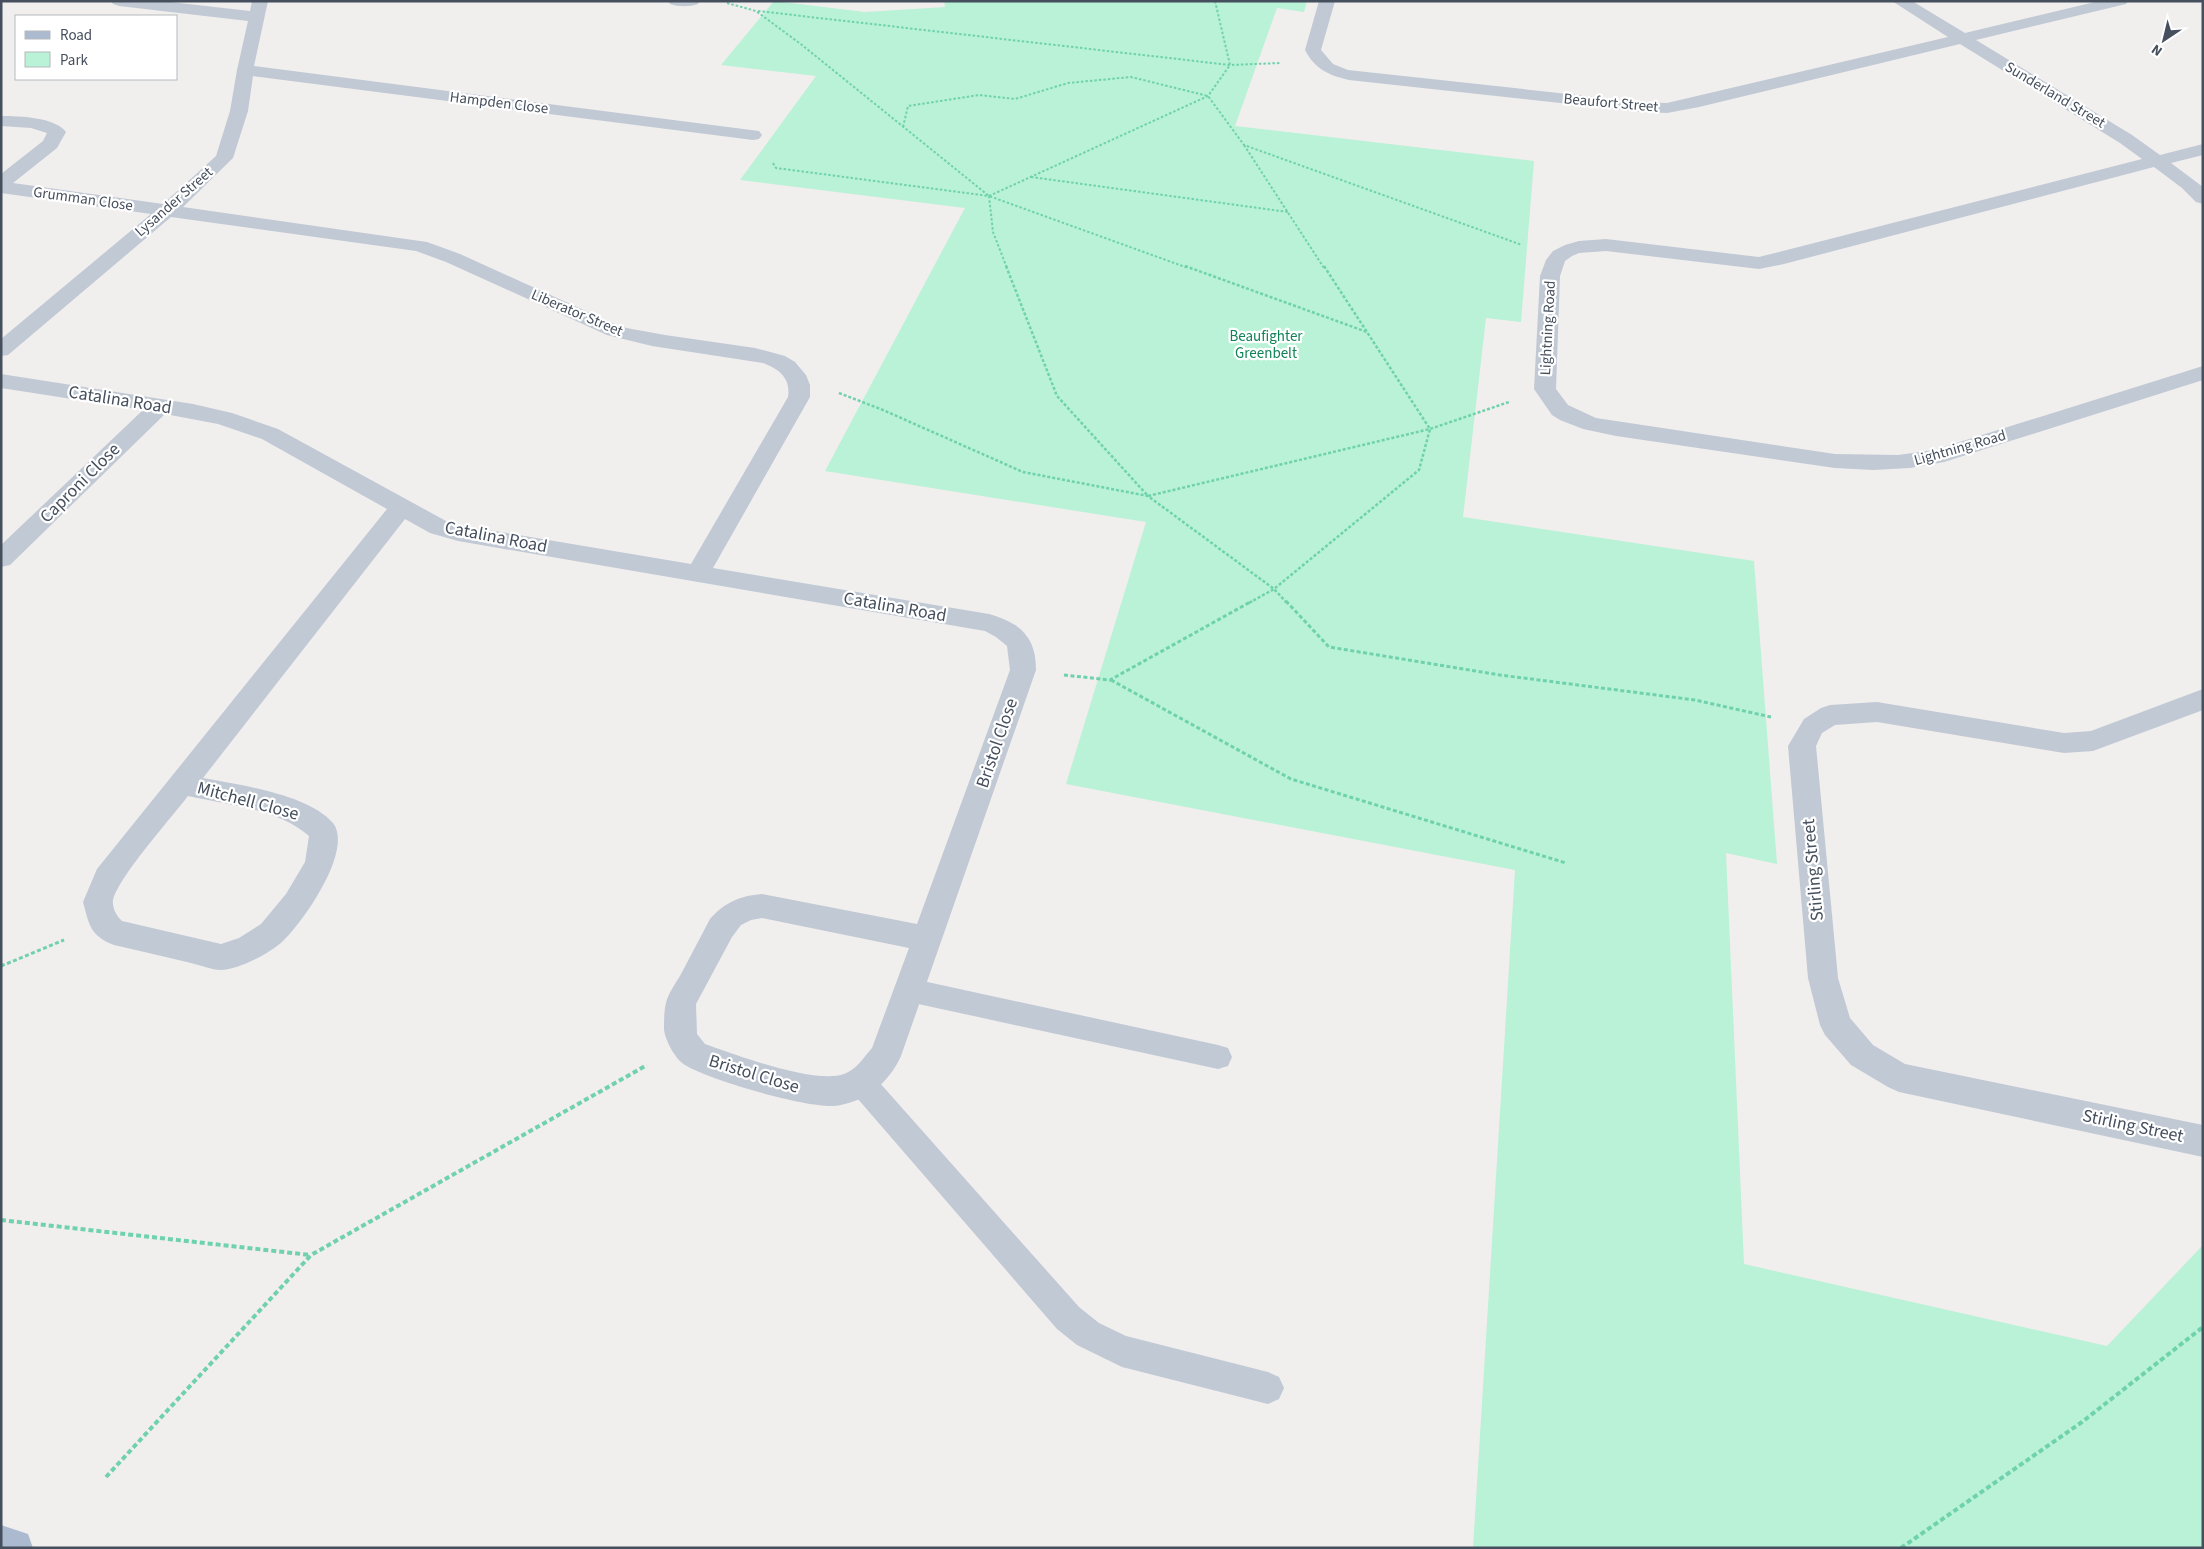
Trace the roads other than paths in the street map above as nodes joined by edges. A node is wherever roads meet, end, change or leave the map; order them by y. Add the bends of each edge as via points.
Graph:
1 (119, 1) edge
2 (676, 1) edge
3 (692, 1) edge
4 (1327, 1) edge
5 (1900, 1) edge
6 (2120, 1) edge
7 (258, 9) edge
8 (1964, 39) junction
9 (245, 70) junction
10 (1, 121) edge
11 (753, 135) road end
12 (2203, 149) edge
13 (2158, 160) junction
14 (1, 185) edge
15 (2203, 198) edge
16 (165, 211) junction
17 (1, 350) edge
18 (2203, 372) edge
19 (1, 381) edge
20 (159, 407) junction
21 (402, 507) junction
22 (1, 559) edge
23 (698, 573) junction
24 (1012, 633) joint
25 (2203, 699) edge
26 (181, 784) junction
27 (927, 939) junction
28 (909, 990) junction
29 (1218, 1057) dead end
30 (862, 1082) junction
31 (2203, 1141) edge
32 (1268, 1388) dead end
33 (1, 1544) edge
34 (14, 1548) edge

1 - 7 street
2 - 3 street
4 - 8 street, Beaufort Street via 1313,50 1319,62 1331,70 1349,75 1667,108
5 - 8 street, Sunderland Street
6 - 8 street, Beaufort Street
7 - 9 street, Lysander Street
8 - 13 street, Sunderland Street
9 - 11 street, Hampden Close
9 - 16 street, Lysander Street via 239,111 224,158 210,174
10 - 14 street, Grumman Close via 44,126 57,132 51,144
12 - 13 street, Lightning Road
13 - 15 street, Sunderland Street
13 - 18 street, Lightning Road via 1759,263 1606,245 1570,250 1557,258 1550,276 1545,389 1560,410 1591,424 1616,430 1871,464 1906,463 1936,457
14 - 16 street, Grumman Close
16 - 17 street, Lysander Street
16 - 23 street, Liberator Street via 420,246 614,331 642,339 745,353 778,361 790,368 802,387 800,397
19 - 20 street, Catalina Road
20 - 21 street, Catalina Road via 193,411 252,426
20 - 22 street, Caproni Close
21 - 23 street, Catalina Road via 438,527 458,533
21 - 26 street, Mitchell Close
23 - 24 street, Catalina Road via 989,622
24 - 27 street, Bristol Close via 1024,660 1022,670
25 - 31 street, Stirling Street via 2093,741 2079,743 2064,744 1877,712 1830,715 1813,726 1802,746 1823,978 1836,1025 1862,1055 1899,1077
26 - 26 street, Mitchell Close via 107,878 98,902 104,924 114,932 221,957 239,953 271,935 283,923 318,868 324,854 323,832 295,811
27 - 28 street, Bristol Close
27 - 30 street, Bristol Close via 762,906 746,908 721,928 681,1003 680,1030 685,1043 694,1054 710,1062 812,1092 846,1089
28 - 29 lane
28 - 30 street, Bristol Close via 886,1056
30 - 32 lane via 1068,1318 1088,1334 1122,1351
33 - 34 main road

